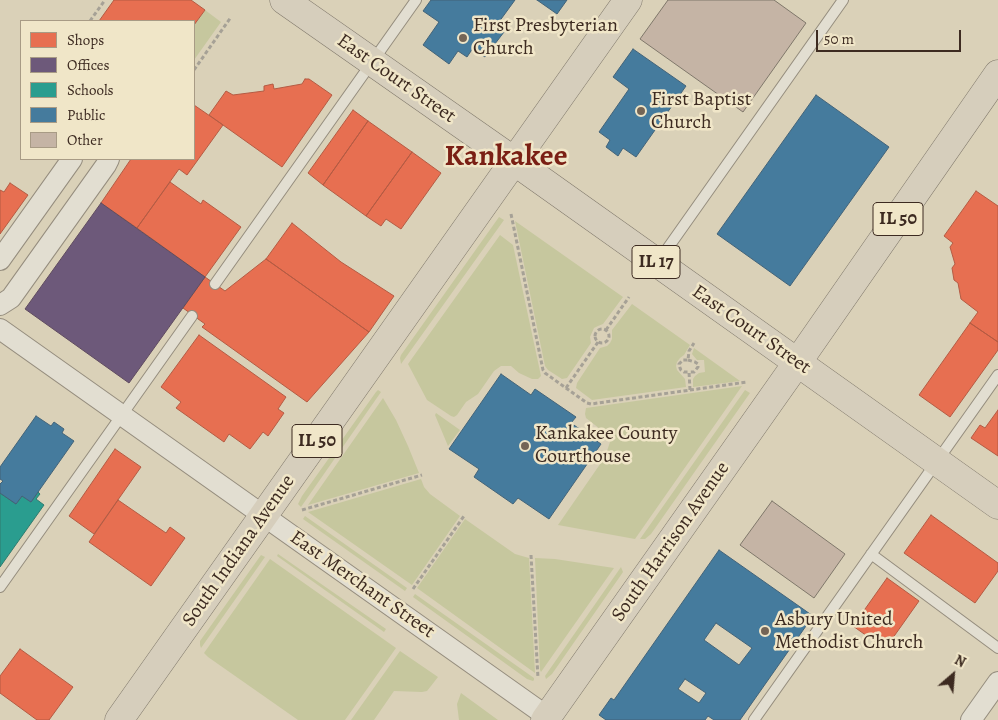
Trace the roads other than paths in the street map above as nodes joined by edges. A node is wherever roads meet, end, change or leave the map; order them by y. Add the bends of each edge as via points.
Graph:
1 (284, 0) edge
2 (416, 0) edge
3 (628, 0) edge
4 (844, 0) edge
5 (372, 62) junction
6 (998, 74) edge
7 (71, 160) edge
8 (108, 160) edge
9 (514, 161) junction
10 (0, 260) edge
11 (657, 263) junction
12 (215, 284) dead end
13 (0, 305) edge
14 (192, 316) dead end
15 (0, 329) edge
16 (797, 363) junction
17 (998, 375) edge
18 (122, 416) junction
19 (936, 462) junction
20 (998, 505) edge
21 (264, 516) junction
22 (872, 554) junction
23 (0, 588) edge
24 (998, 648) edge
25 (998, 682) edge
26 (548, 719) edge
27 (119, 720) edge
28 (754, 720) edge
29 (971, 720) edge

1 - 5 main road, East Court Street / IL 17
2 - 5 lane
3 - 9 main road, IL 50
4 - 11 lane
5 - 9 main road, East Court Street / IL 17
5 - 12 lane
6 - 16 main road, IL 50
7 - 10 street
8 - 13 street via 11,298
9 - 11 main road, East Court Street / IL 17
9 - 21 main road, South Indiana Avenue / IL 50
11 - 16 main road, East Court Street / IL 17
14 - 18 lane
15 - 18 street, East Merchant Street
16 - 19 main road, East Court Street / IL 17
16 - 26 main road, South Harrison Avenue / IL 50
17 - 19 lane
18 - 21 street, East Merchant Street
18 - 23 lane
19 - 20 main road, East Court Street / IL 17
19 - 22 lane
21 - 26 street, East Merchant Street
21 - 27 main road, South Indiana Avenue / IL 50
22 - 24 lane
22 - 28 lane
25 - 29 street

